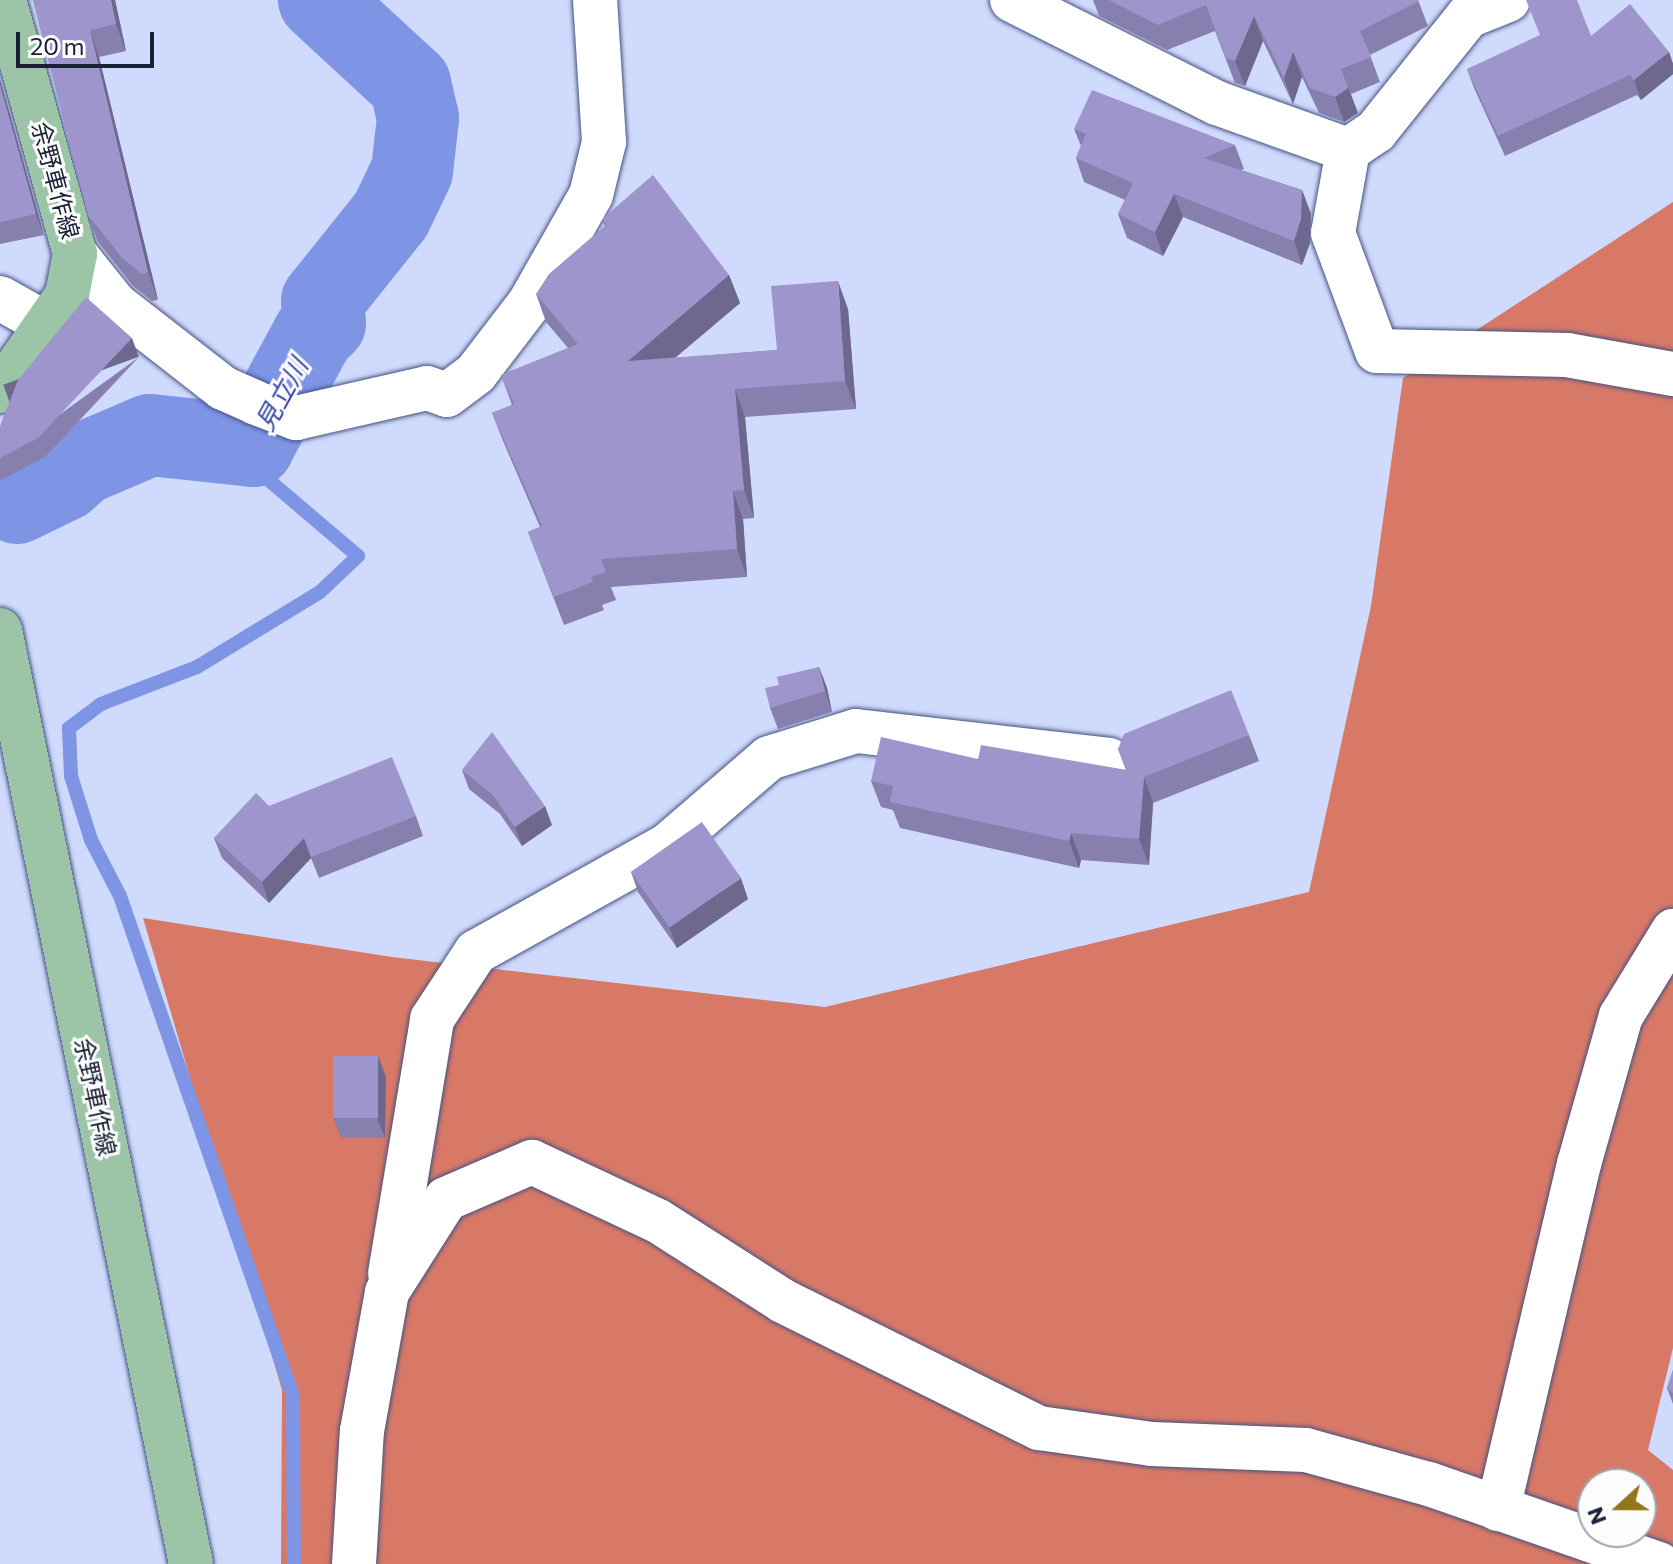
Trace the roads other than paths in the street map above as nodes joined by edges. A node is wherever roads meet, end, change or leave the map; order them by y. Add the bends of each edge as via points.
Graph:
1 (4, 0) edge
2 (595, 0) edge
3 (1012, 0) edge
4 (1508, 0) edge
5 (1348, 150) junction
6 (75, 254) junction
7 (0, 298) edge
8 (48, 325) junction
9 (1673, 374) edge
10 (0, 391) edge
11 (0, 630) edge
12 (1109, 760) dead end
13 (1673, 931) edge
14 (387, 1292) junction
15 (1498, 1509) junction
16 (191, 1564) edge
17 (354, 1564) edge
18 (1659, 1564) edge

1 - 6 main road, 余野車作線
2 - 6 street via 604,142 591,195 529,304 476,373 447,395 427,388 276,410 223,388 115,304
3 - 5 street via 1217,103
4 - 5 street via 1468,16 1376,131
5 - 9 street via 1333,233 1377,351 1567,355
6 - 8 main road, 余野車作線 via 67,295
7 - 8 street
8 - 10 main road, 余野車作線
11 - 16 main road, 余野車作線
12 - 14 street via 856,731 769,758 668,845 476,952 432,1019
13 - 15 street via 1621,1016 1579,1164
14 - 15 street via 446,1199 532,1162 658,1221 783,1301 1039,1428 1152,1444 1306,1450
14 - 17 street via 362,1431
15 - 18 street

